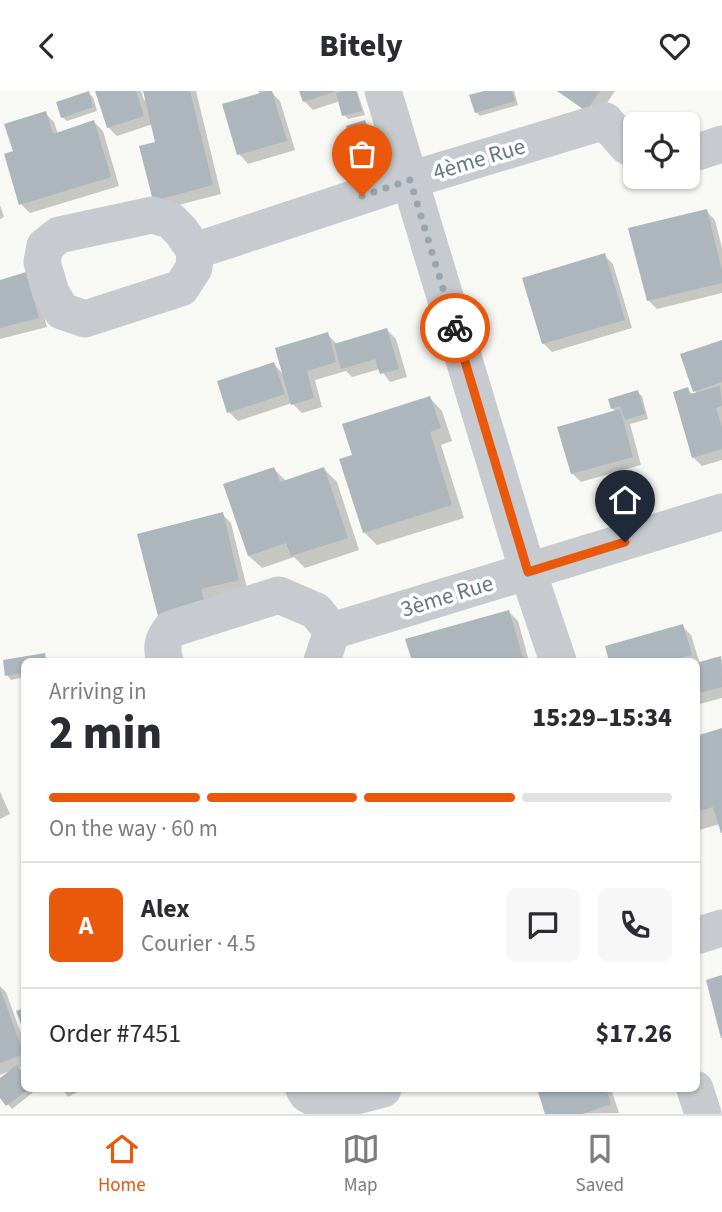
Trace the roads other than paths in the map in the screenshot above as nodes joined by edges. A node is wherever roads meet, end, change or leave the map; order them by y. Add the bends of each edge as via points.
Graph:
1 (383, 91) edge
2 (609, 106) edge
3 (623, 137) edge
4 (722, 144) edge
5 (700, 151) edge
6 (410, 180) junction
7 (195, 251) dead end
8 (722, 512) edge
9 (528, 572) junction
10 (327, 646) edge
11 (164, 658) edge
12 (557, 658) edge
13 (722, 928) edge
14 (700, 935) edge
15 (306, 1092) edge
16 (371, 1092) edge
17 (696, 1092) edge
18 (703, 1114) edge

1 - 6 street
2 - 3 street
2 - 6 street, 4ème Rue
4 - 5 street
6 - 7 street, 4ème Rue
6 - 9 street
8 - 9 street, 3ème Rue
9 - 10 street, 3ème Rue
9 - 12 street
10 - 11 street via 316,611 279,595 171,629 164,638
13 - 14 street
15 - 16 street via 325,1104
17 - 18 street

